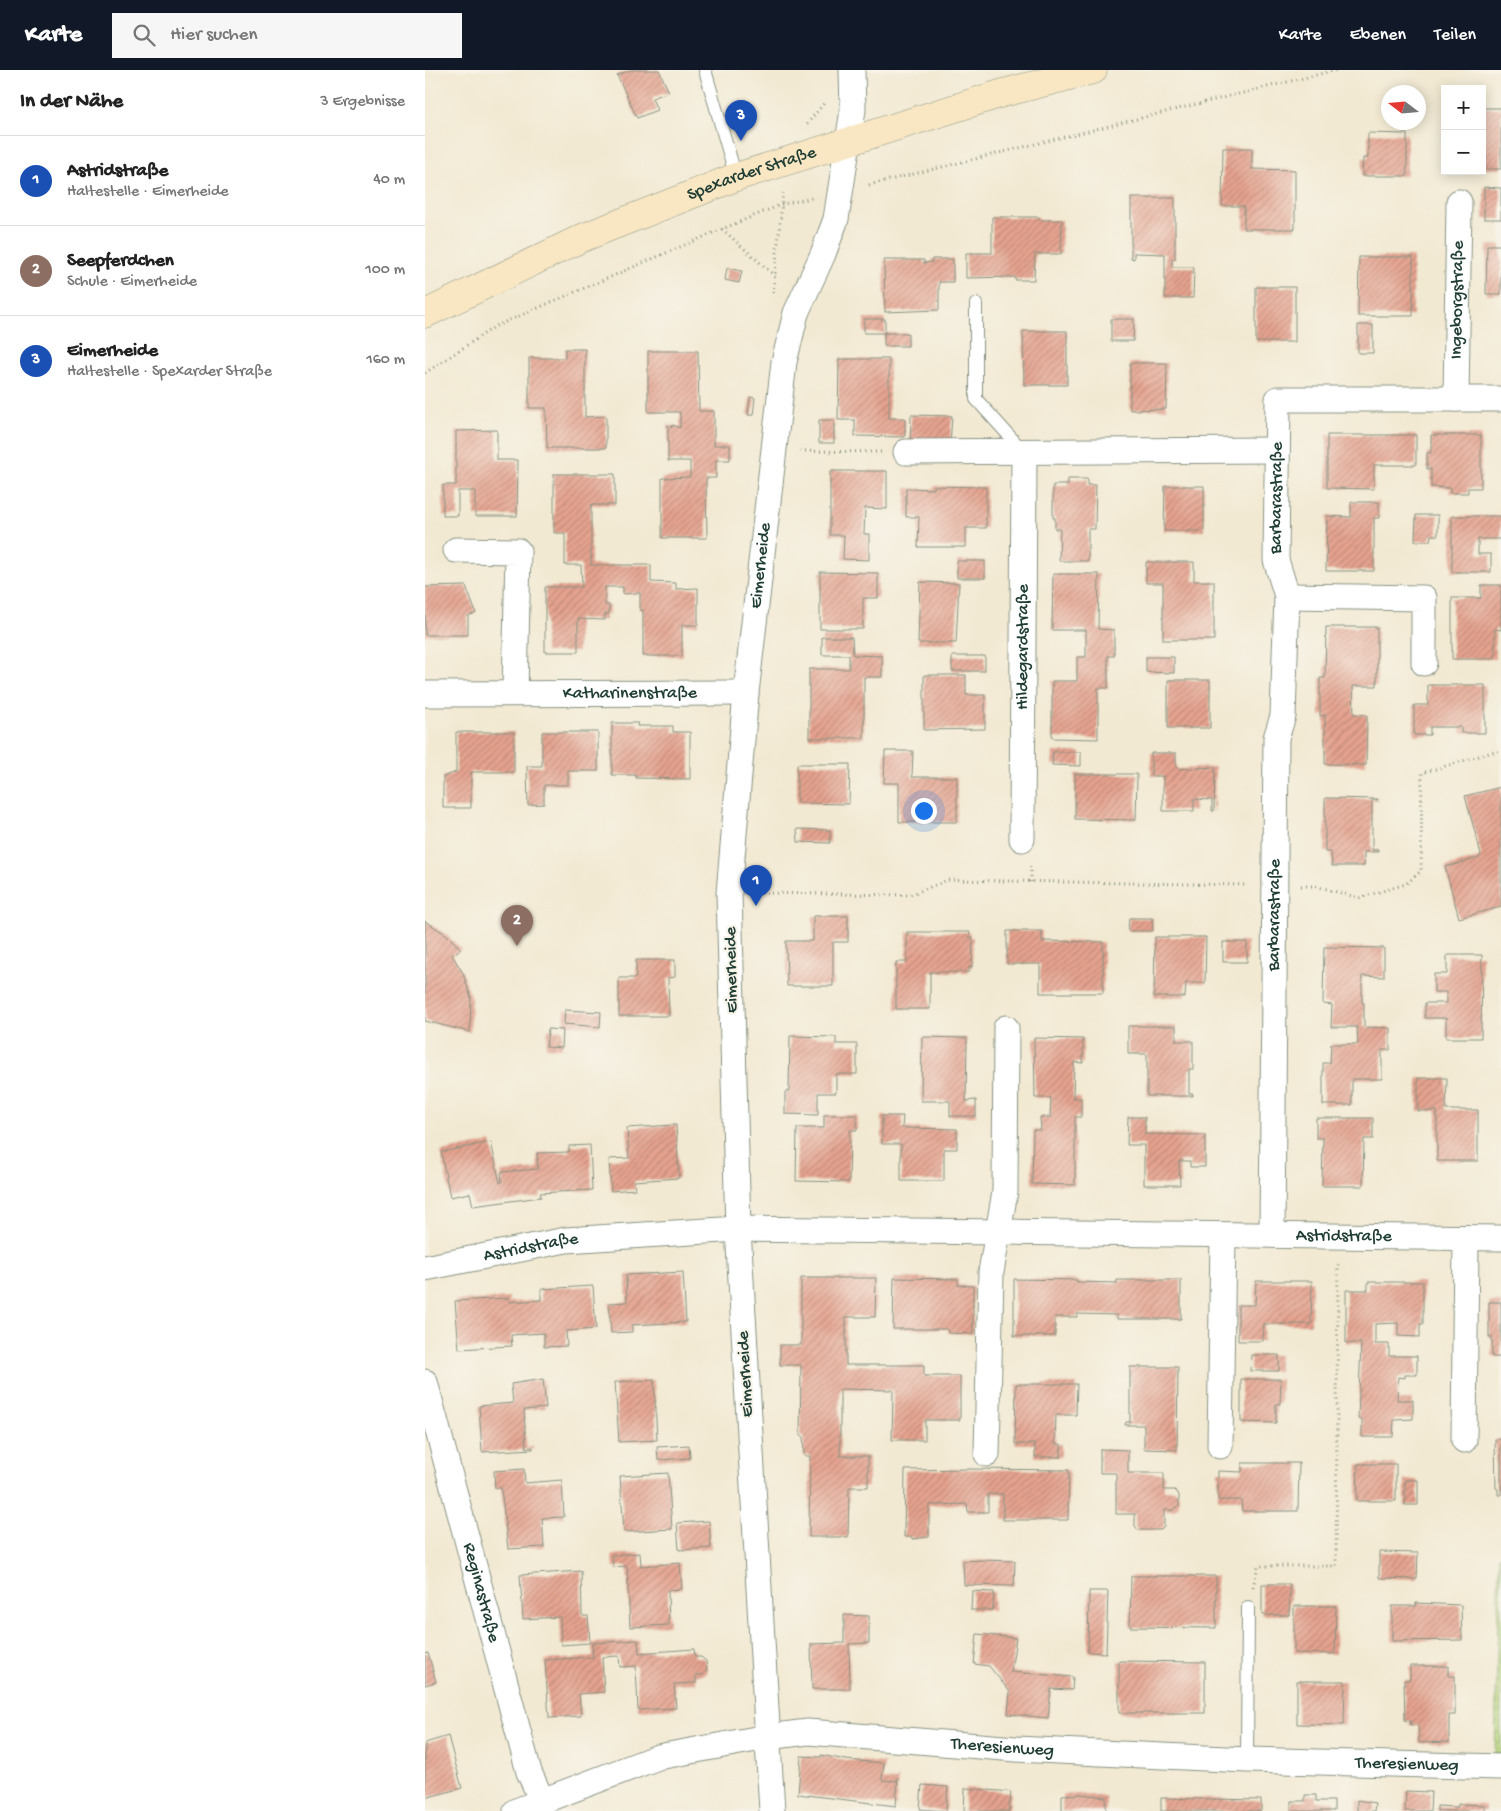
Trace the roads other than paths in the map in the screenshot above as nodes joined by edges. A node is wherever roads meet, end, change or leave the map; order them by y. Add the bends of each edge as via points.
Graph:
1 (705, 70) edge
2 (853, 70) edge
3 (1093, 70) edge
4 (848, 141) junction
5 (736, 177) junction
6 (1459, 202) dead end
7 (977, 304) dead end
8 (425, 314) edge
9 (1456, 399) junction
10 (1501, 399) edge
11 (1277, 450) junction
12 (906, 452) road end
13 (1024, 453) junction
14 (457, 550) dead end
15 (1287, 596) junction
16 (1424, 662) dead end
17 (515, 693) junction
18 (746, 693) junction
19 (425, 694) edge
20 (1021, 839) dead end
21 (1006, 1028) dead end
22 (738, 1229) junction
23 (997, 1232) junction
24 (1223, 1235) junction
25 (1272, 1235) junction
26 (1466, 1238) junction
27 (1501, 1238) edge
28 (425, 1268) edge
29 (425, 1382) edge
30 (1464, 1440) dead end
31 (1220, 1446) dead end
32 (987, 1454) dead end
33 (1249, 1607) road end
34 (767, 1737) junction
35 (1247, 1760) junction
36 (1501, 1767) edge
37 (542, 1802) junction
38 (516, 1811) edge
39 (772, 1811) edge

1 - 5 lane
2 - 4 street, Eimerheide via 853,110
3 - 4 main road, Spexarder Straße via 1003,93
4 - 5 main road, Spexarder Straße
4 - 18 street, Eimerheide via 836,219 796,313 783,362
5 - 8 main road, Spexarder Straße via 582,238
6 - 9 street, Ingeborgstraße
7 - 13 lane via 976,399
9 - 10 street
9 - 11 street, Barbarastraße via 1278,399
11 - 13 street
11 - 15 street, Barbarastraße via 1277,560
12 - 13 street
13 - 20 street, Hildegardstraße
14 - 17 street via 517,551
15 - 16 street via 1424,598
15 - 25 street, Barbarastraße via 1283,716 1276,738
17 - 18 street, Katharinenstraße
17 - 19 street, Katharinenstraße
18 - 22 street, Eimerheide via 729,892
21 - 23 street via 1005,1192
22 - 23 street, Astridstraße
22 - 28 street, Astridstraße via 566,1240
22 - 34 street, Eimerheide
23 - 24 street, Astridstraße
23 - 32 street via 991,1272
24 - 25 street, Astridstraße
24 - 31 street
25 - 26 street, Astridstraße
26 - 27 street, Astridstraße
26 - 30 street
29 - 37 street, Reginastraße via 529,1772
33 - 35 lane
34 - 35 street, Theresienweg via 808,1732 1016,1749
34 - 37 street, Theresienweg via 658,1757
34 - 39 street, Eimerheide
35 - 36 street, Theresienweg
37 - 38 street, Theresienweg

